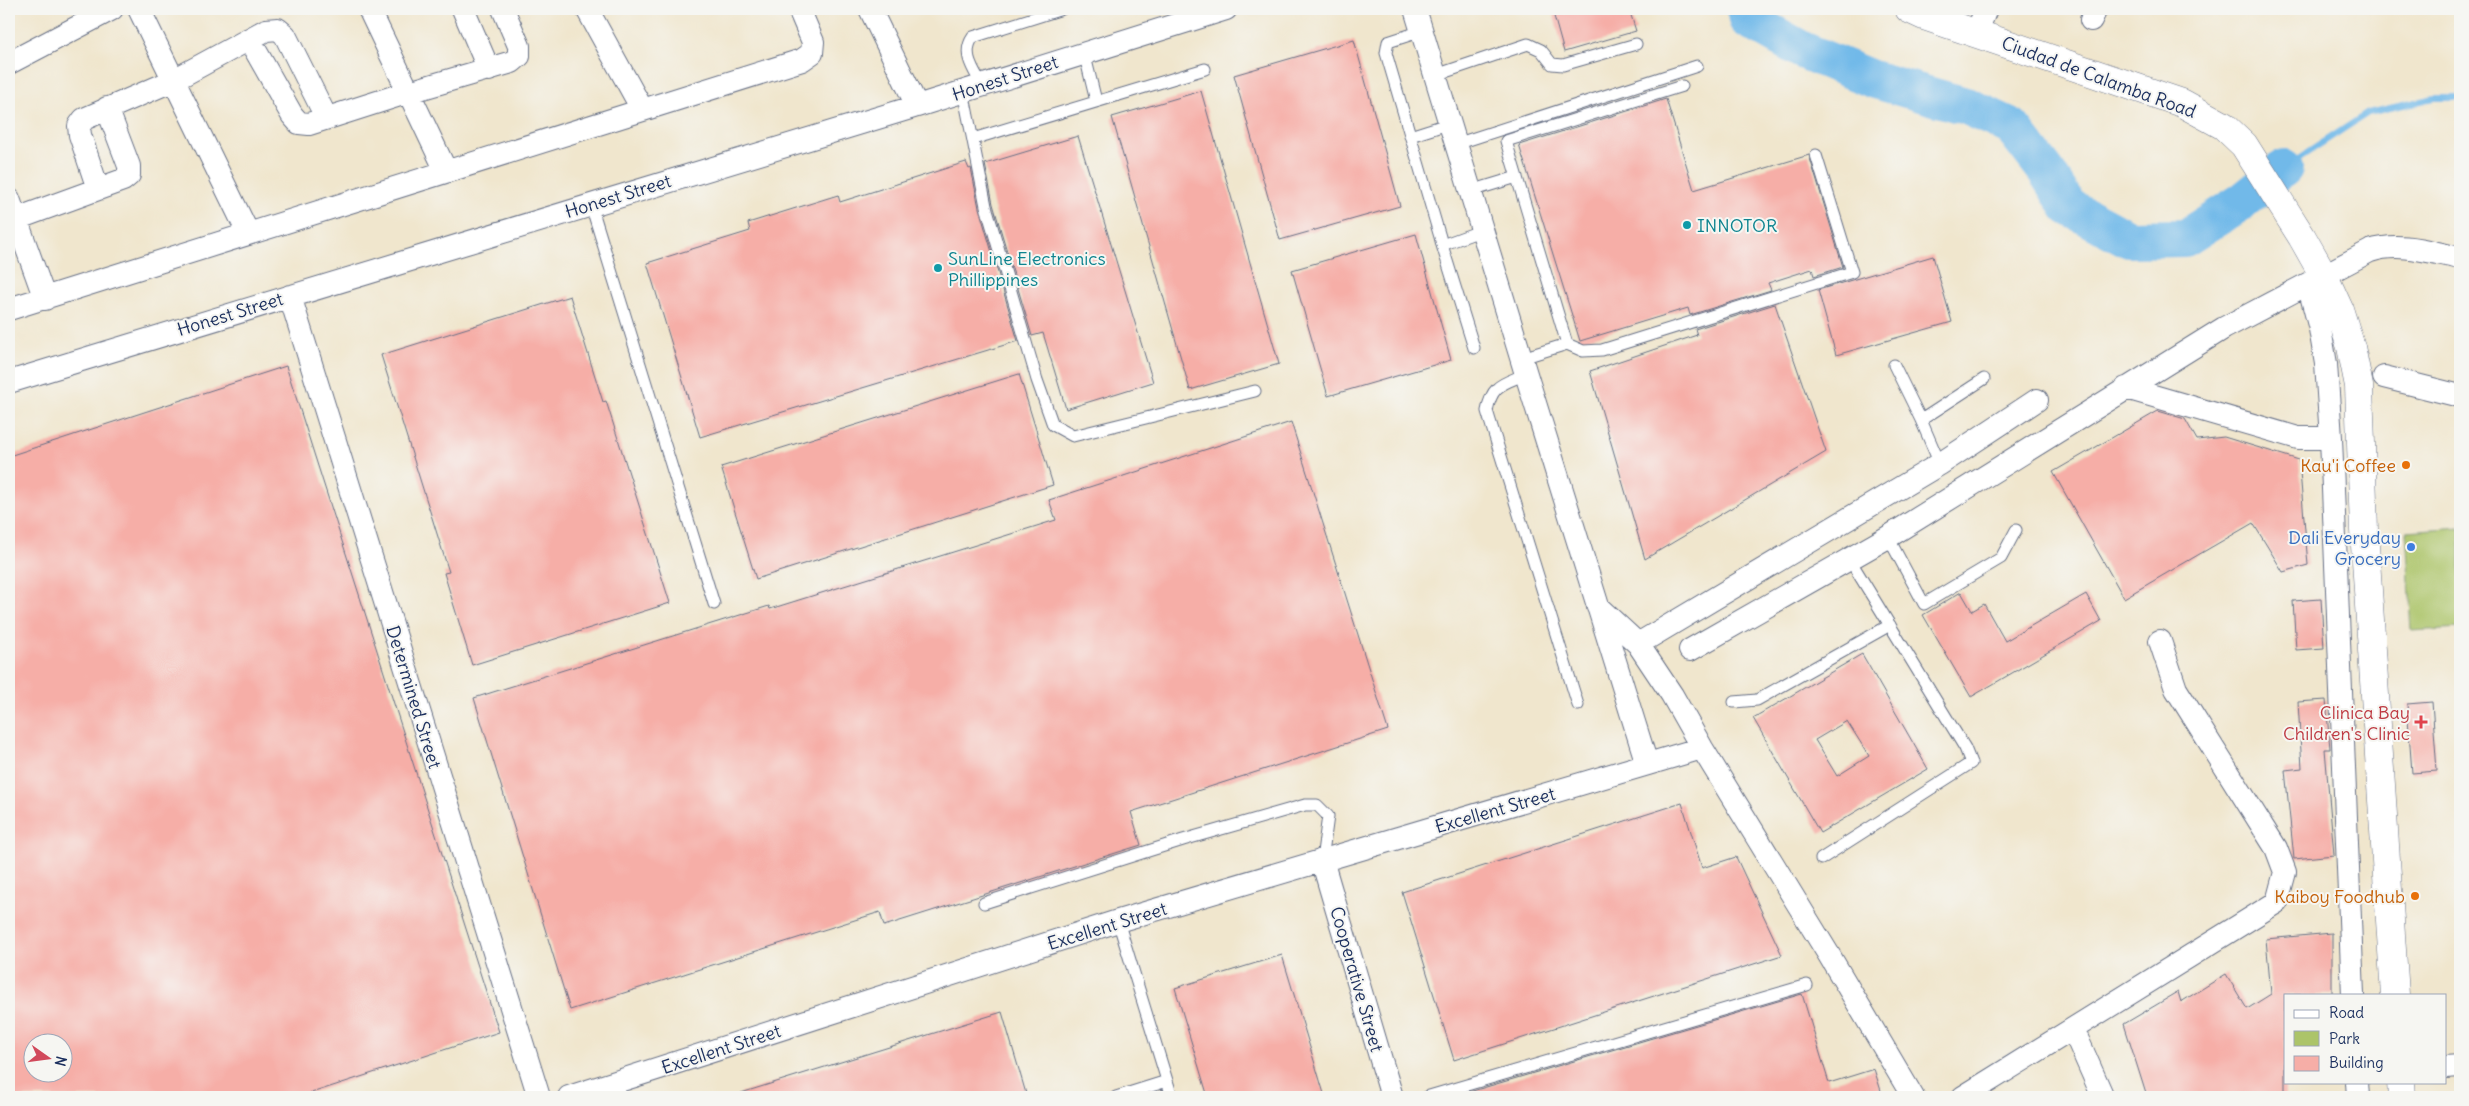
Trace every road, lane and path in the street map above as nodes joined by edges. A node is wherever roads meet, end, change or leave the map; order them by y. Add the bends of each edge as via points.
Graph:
1 (112, 9) edge
2 (139, 9) edge
3 (369, 9) edge
4 (462, 9) edge
5 (502, 9) edge
6 (587, 9) edge
7 (799, 9) edge
8 (870, 9) edge
9 (1062, 9) edge
10 (1226, 9) edge
11 (1416, 9) edge
12 (1909, 9) edge
13 (1986, 9) edge
14 (1422, 31) junction
15 (1976, 34) junction
16 (249, 39) junction
17 (1636, 44) dead end
18 (1084, 52) junction
19 (9, 63) edge
20 (1697, 66) dead end
21 (1205, 69) dead end
22 (489, 70) junction
23 (1436, 75) junction
24 (174, 80) junction
25 (1682, 86) dead end
26 (973, 88) junction
27 (409, 92) junction
28 (1096, 101) junction
29 (917, 106) junction
30 (107, 108) junction
31 (642, 109) junction
32 (326, 117) junction
33 (1454, 133) junction
34 (1410, 136) junction
35 (973, 139) junction
36 (1816, 156) dead end
37 (446, 171) junction
38 (1517, 177) junction
39 (98, 189) junction
40 (1471, 191) junction
41 (591, 205) junction
42 (12, 209) edge
43 (1483, 230) junction
44 (248, 233) junction
45 (1442, 245) junction
46 (2460, 258) edge
47 (2316, 280) junction
48 (290, 296) junction
49 (45, 299) junction
50 (9, 309) edge
51 (1567, 344) junction
52 (1474, 348) dead end
53 (1894, 365) dead end
54 (1524, 366) junction
55 (2384, 377) dead end
56 (1984, 379) dead end
57 (9, 382) edge
58 (2126, 388) junction
59 (1256, 391) dead end
60 (2460, 396) edge
61 (2037, 400) dead end
62 (1921, 420) junction
63 (2331, 438) junction
64 (1940, 464) junction
65 (2016, 530) dead end
66 (1888, 537) junction
67 (1850, 560) junction
68 (714, 604) dead end
69 (1598, 607) junction
70 (1890, 625) junction
71 (2160, 641) dead end
72 (1638, 644) junction
73 (1690, 650) dead end
74 (1734, 702) dead end
75 (1578, 705) dead end
76 (1702, 748) junction
77 (1647, 764) junction
78 (1821, 859) dead end
79 (1322, 860) junction
80 (984, 903) dead end
81 (1118, 922) junction
82 (1807, 985) dead end
83 (2353, 994) edge
84 (2395, 994) edge
85 (2073, 1028) junction
86 (2460, 1066) edge
87 (2446, 1067) edge
88 (1167, 1081) junction
89 (2357, 1084) edge
90 (2401, 1084) edge
91 (539, 1097) edge
92 (569, 1097) edge
93 (1116, 1097) edge
94 (1172, 1097) edge
95 (1392, 1097) edge
96 (1426, 1097) edge
97 (1913, 1097) edge
98 (1963, 1097) edge
99 (2103, 1097) edge
100 (2358, 1097) edge
101 (2402, 1097) edge

1 - 19 street
2 - 24 street
3 - 27 street
4 - 22 street
5 - 22 street via 519,46 519,56
6 - 31 street
7 - 31 street via 813,42 812,53 802,60
8 - 29 street
9 - 26 lane via 973,37 968,44 968,58
10 - 18 street, Honest Street
11 - 14 street
12 - 15 main road, Ciudad de Calamba Road
13 - 15 street
14 - 23 street
14 - 34 lane via 1388,42 1386,46
15 - 47 main road, Ciudad de Calamba Road via 2182,103 2224,126 2244,145 2302,238
16 - 24 street
16 - 32 street via 299,123 309,124
16 - 32 street via 266,30 278,29 285,35
17 - 23 lane via 1563,65 1552,64 1540,50 1528,44
18 - 26 street, Honest Street
18 - 28 lane
20 - 33 lane
21 - 28 lane
22 - 27 street
23 - 33 street
24 - 30 street
24 - 44 street
25 - 38 lane via 1506,141
26 - 29 street, Honest Street
26 - 35 lane
27 - 32 street
27 - 37 street
28 - 35 lane
29 - 41 street, Honest Street
30 - 39 street via 84,119 79,126
30 - 39 street via 129,166 129,175
31 - 37 street
33 - 34 lane
33 - 40 street
34 - 45 lane
35 - 59 lane via 986,206 1053,425 1073,436
36 - 51 lane via 1852,272 1602,350 1584,351
37 - 44 street
38 - 40 lane
38 - 51 lane
39 - 42 street
40 - 43 street
41 - 48 street, Honest Street
41 - 68 lane
42 - 49 street
43 - 45 lane
43 - 54 street
44 - 49 street
45 - 52 lane
46 - 47 street via 2415,248 2384,246
47 - 58 street via 2224,328
47 - 63 street
47 - 84 main road, Ciudad de Calamba Road via 2339,309 2352,347 2359,386 2364,530
48 - 57 street, Honest Street
48 - 91 street, Determined Street
49 - 50 street
51 - 54 lane
53 - 62 lane
54 - 69 street
54 - 75 lane via 1498,386 1490,396 1487,411
55 - 60 street
56 - 62 lane
58 - 63 street via 2298,438
58 - 66 street
61 - 64 street
62 - 64 lane
63 - 83 street
64 - 72 street
65 - 66 lane via 2001,558 1924,604
66 - 67 street
67 - 70 lane
67 - 73 street
69 - 72 street
69 - 77 street
70 - 74 lane via 1757,700
70 - 78 lane via 1965,748 1971,764
71 - 85 street via 2176,689 2276,848 2285,872 2277,902
72 - 76 street
76 - 77 street, Excellent Street
76 - 97 street
77 - 79 street, Excellent Street
79 - 80 lane via 1328,816 1317,805 1305,805
79 - 81 street, Excellent Street
79 - 95 street, Cooperative Street
81 - 88 lane
81 - 92 street, Excellent Street
82 - 96 lane
85 - 98 street
85 - 99 street
86 - 87 street
88 - 93 lane
88 - 94 lane
89 - 100 street
90 - 101 main road

